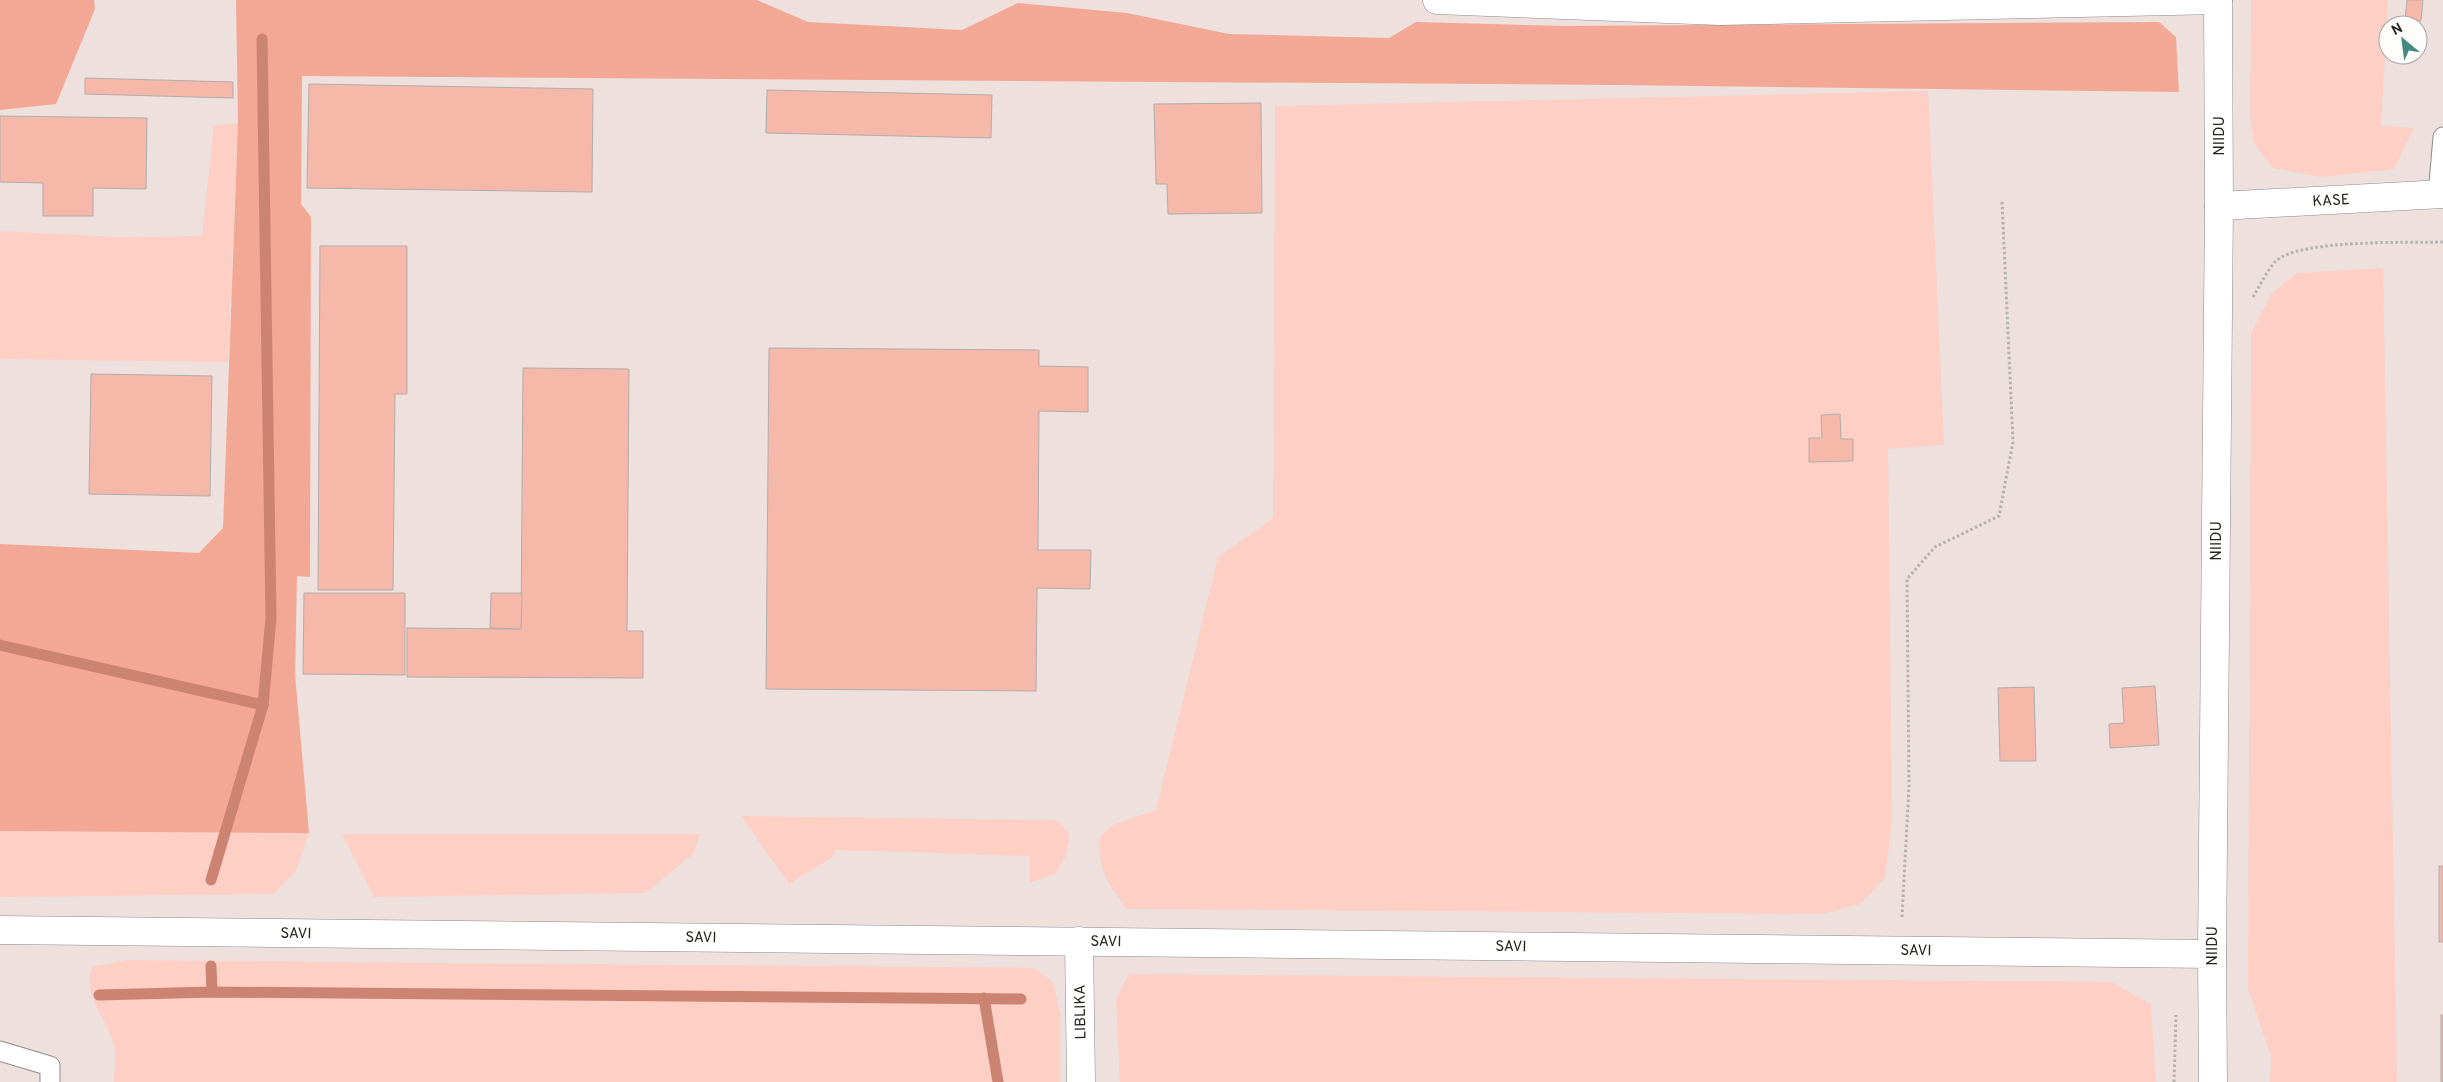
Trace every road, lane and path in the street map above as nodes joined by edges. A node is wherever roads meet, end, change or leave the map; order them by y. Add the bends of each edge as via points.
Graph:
1 (1437, 0) edge
2 (2218, 0) edge
3 (2443, 137) edge
4 (2441, 194) edge
5 (2002, 201) dead end
6 (2219, 206) junction
7 (2443, 242) edge
8 (2218, 308) junction
9 (0, 930) edge
10 (1079, 941) junction
11 (1900, 950) junction
12 (2212, 954) junction
13 (0, 1050) edge
14 (50, 1082) edge
15 (1081, 1082) edge
16 (2213, 1082) edge

1 - 2 street via 1720,11
2 - 6 street, NIIDU
3 - 4 lane
4 - 6 street, KASE
5 - 11 path via 2013,442 2000,516 1935,547 1907,579 1909,786
6 - 8 street, NIIDU
7 - 8 path via 2308,248 2276,260 2247,306
8 - 12 street, NIIDU
9 - 10 street, SAVI
10 - 11 street, SAVI
10 - 15 street, LIBLIKA
11 - 12 street, SAVI
12 - 16 street, NIIDU
13 - 14 lane via 50,1066

